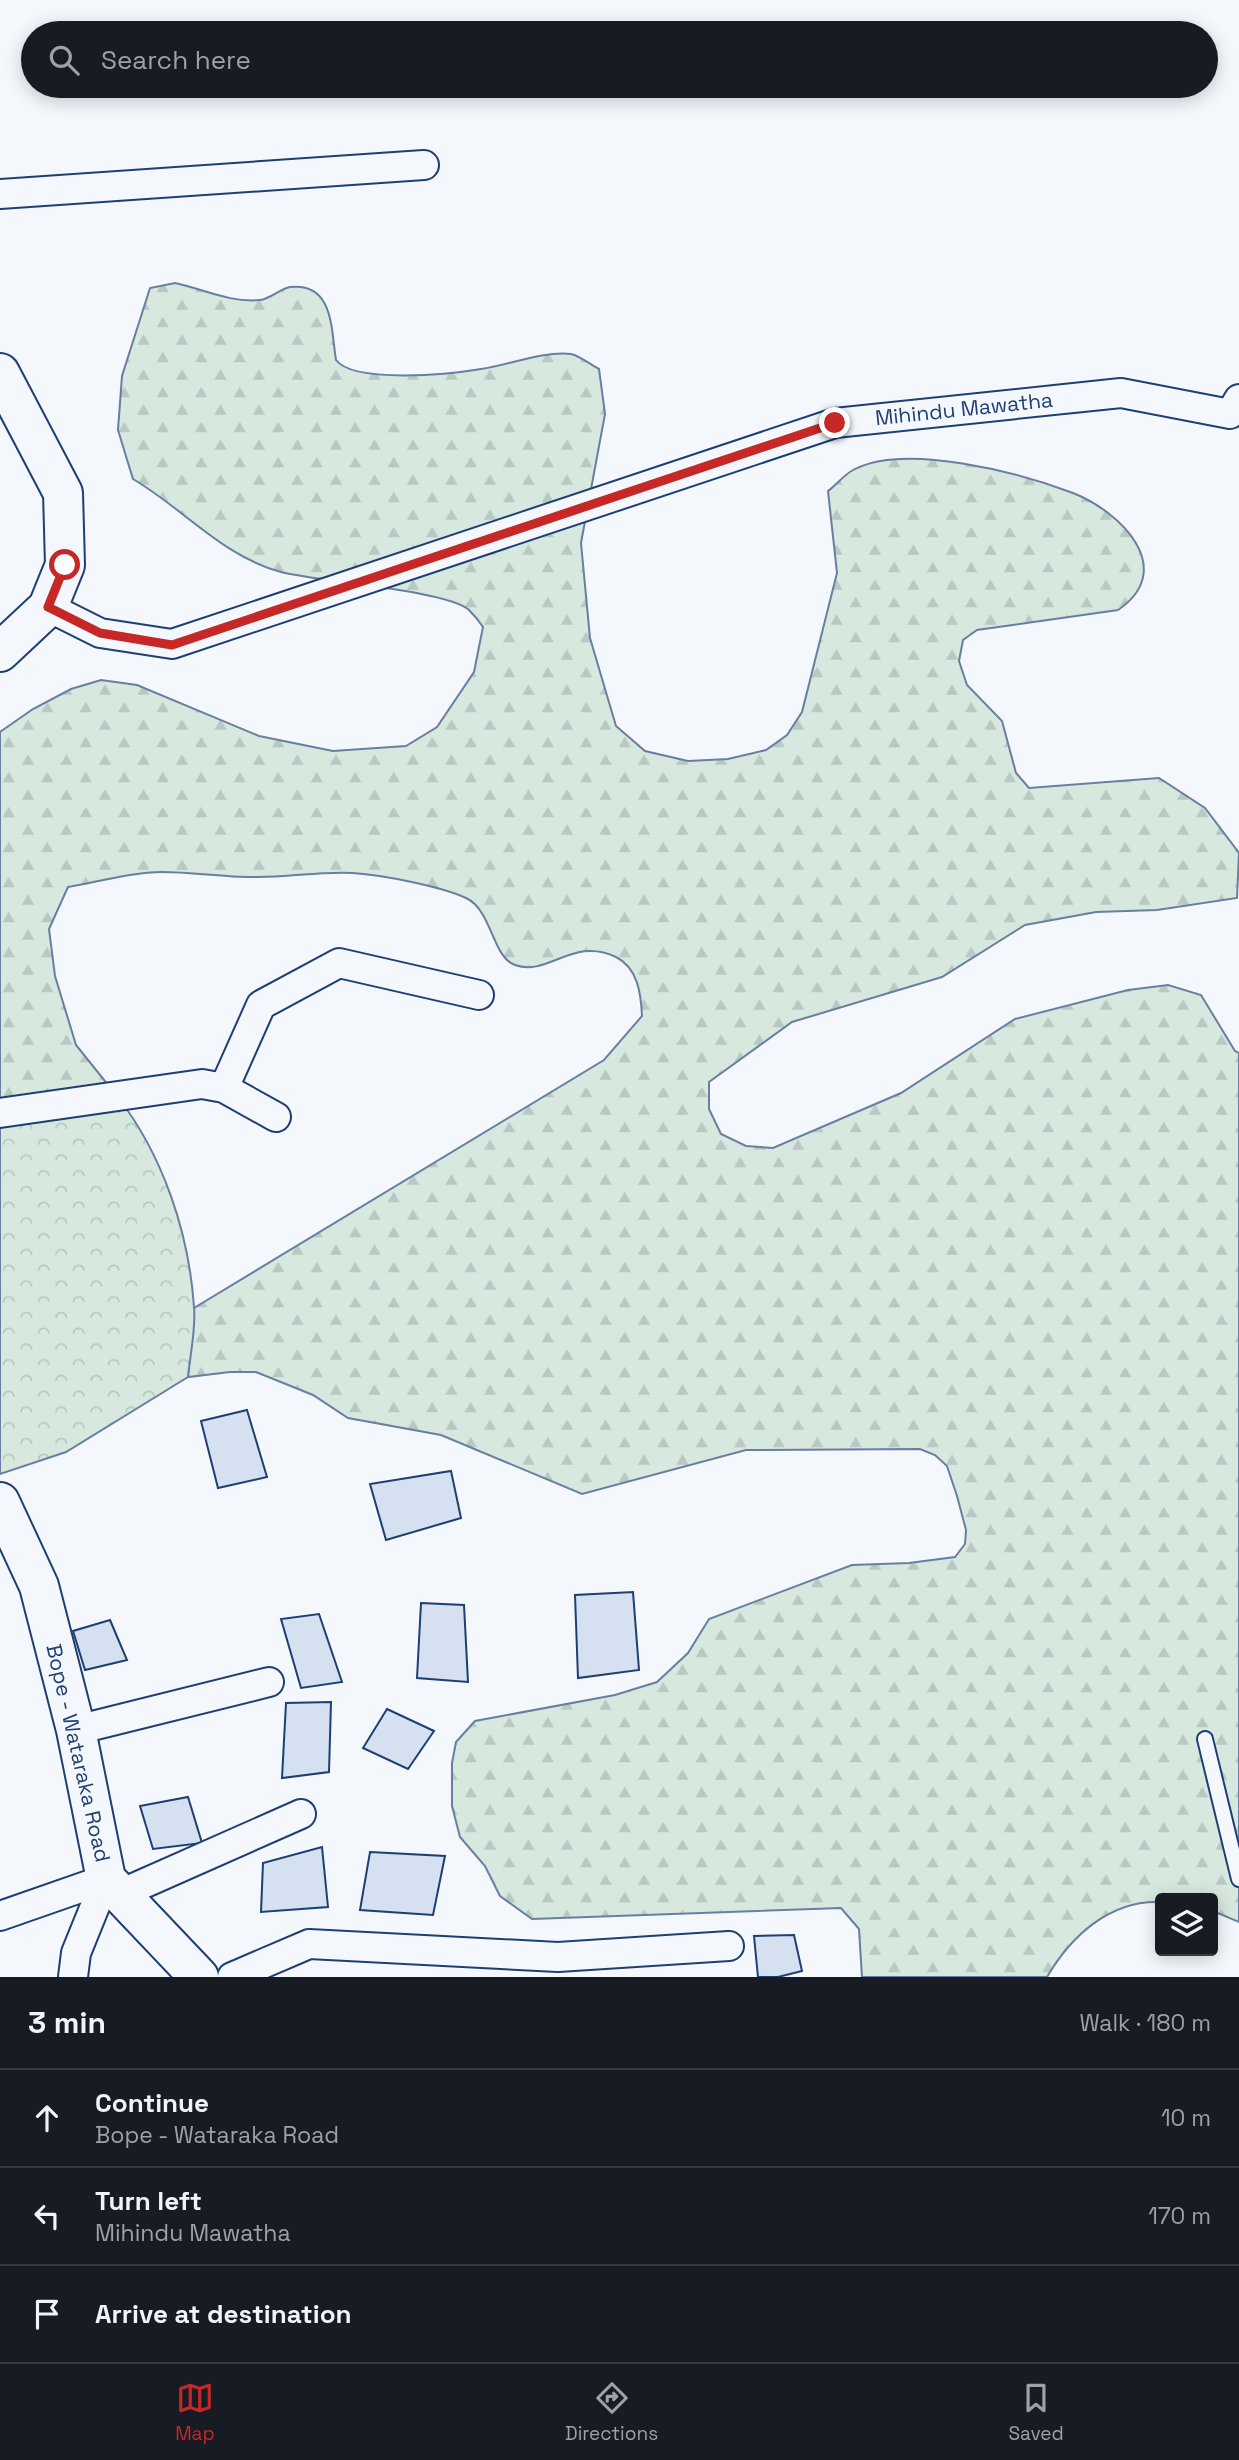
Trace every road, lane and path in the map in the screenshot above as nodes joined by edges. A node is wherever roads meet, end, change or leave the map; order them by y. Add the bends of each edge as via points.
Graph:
1 (424, 165) dead end
2 (0, 194) edge
3 (6, 395) edge
4 (1239, 399) edge
5 (48, 607) junction
6 (0, 652) edge
7 (479, 995) dead end
8 (224, 1088) junction
9 (0, 1113) edge
10 (275, 1117) dead end
11 (0, 1502) edge
12 (269, 1682) dead end
13 (76, 1730) junction
14 (1205, 1739) dead end
15 (301, 1814) dead end
16 (1239, 1880) edge
17 (112, 1887) junction
18 (0, 1916) edge
19 (729, 1946) dead end
20 (73, 1977) edge
21 (199, 1977) edge
22 (232, 1977) edge

1 - 2 street
3 - 5 street via 63,493 65,565
4 - 5 street, Mihindu Mawatha via 1230,414 1121,393 835,423 172,645 100,633
5 - 6 street
7 - 8 street via 339,963 261,1005
8 - 9 street via 202,1084
8 - 10 street
11 - 13 street, Bope - Wataraka Road via 39,1587
12 - 13 street
13 - 17 street, Bope - Wataraka Road
14 - 16 lane
15 - 17 street
17 - 18 street
17 - 20 street via 76,1953
17 - 21 street
19 - 22 street via 558,1957 309,1944

